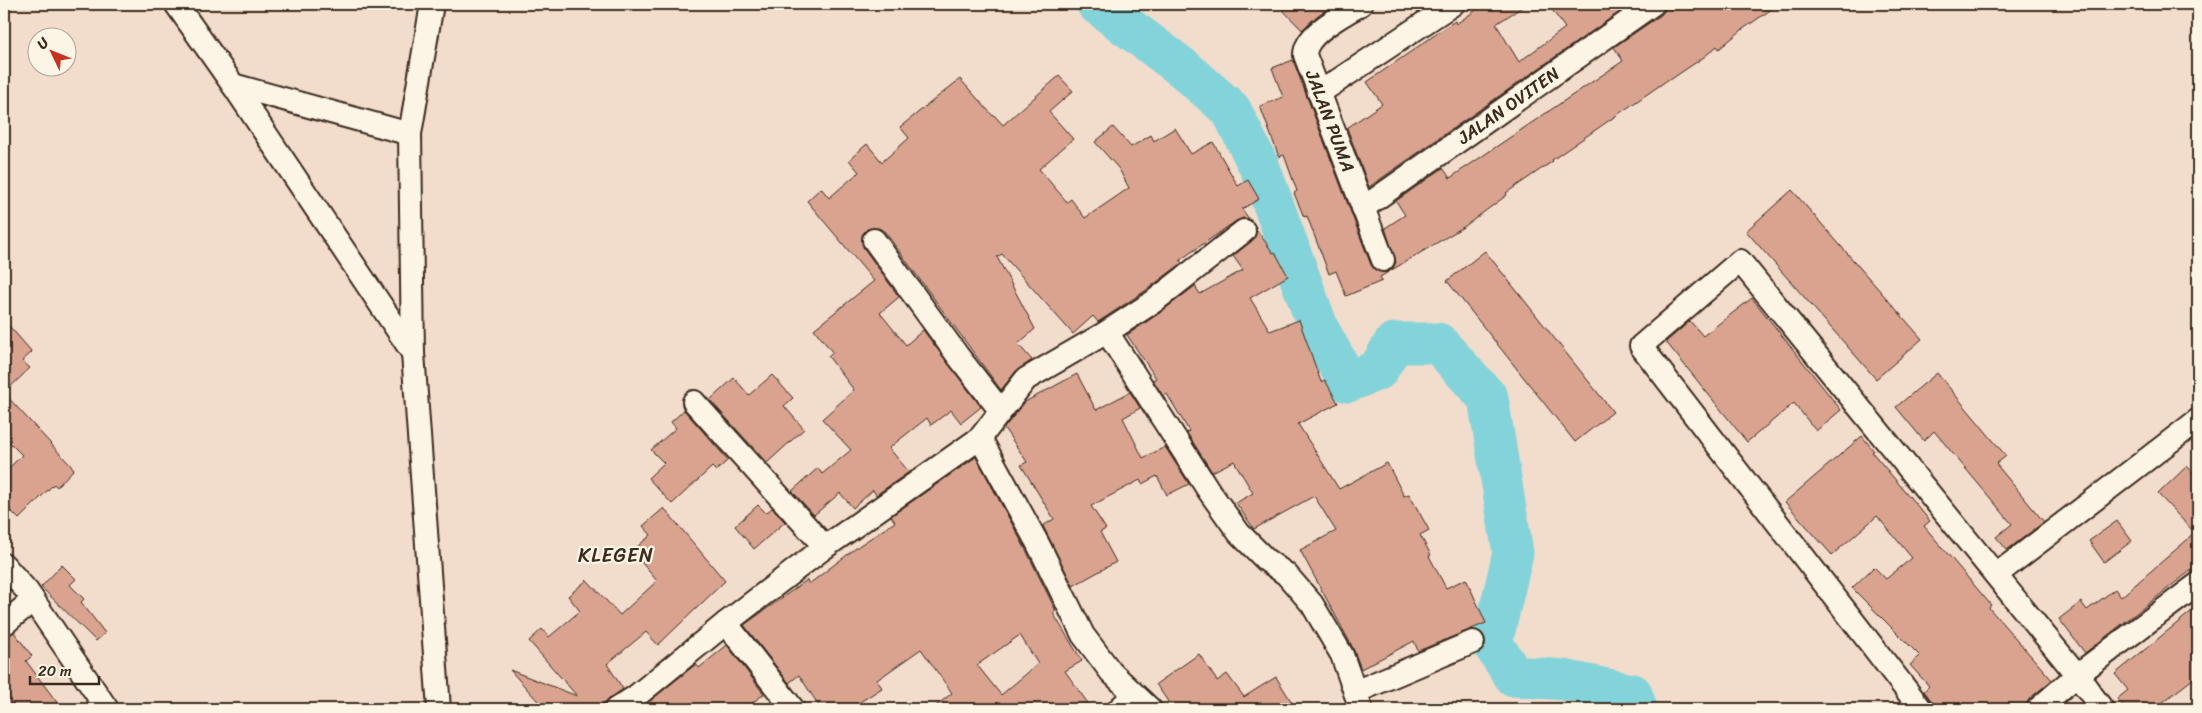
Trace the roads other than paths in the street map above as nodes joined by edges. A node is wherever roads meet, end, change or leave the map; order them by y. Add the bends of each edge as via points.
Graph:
1 (176, 4) edge
2 (432, 4) edge
3 (1361, 4) edge
4 (1453, 4) edge
5 (1653, 4) edge
6 (233, 85) junction
7 (1319, 93) junction
8 (410, 134) junction
9 (1363, 208) junction
10 (1244, 231) dead end
11 (874, 240) dead end
12 (1384, 260) dead end
13 (1107, 332) junction
14 (413, 353) junction
15 (694, 402) dead end
16 (1000, 410) junction
17 (2198, 420) edge
18 (980, 438) junction
19 (825, 547) junction
20 (4, 565) edge
21 (1996, 576) junction
22 (2198, 584) edge
23 (33, 600) junction
24 (726, 623) junction
25 (4, 624) edge
26 (1473, 642) dead end
27 (2077, 675) junction
28 (1358, 701) edge
29 (640, 703) edge
30 (1134, 705) edge
31 (107, 709) edge
32 (439, 709) edge
33 (616, 709) edge
34 (792, 709) edge
35 (1921, 709) edge
36 (2038, 709) edge
37 (2102, 709) edge

1 - 6 street
2 - 8 street
3 - 7 street, JALAN PUMA via 1318,32 1305,48 1307,64
4 - 7 street
5 - 9 street, JALAN OVITEN
6 - 8 street
6 - 14 street
7 - 9 street, JALAN PUMA
8 - 14 street
9 - 12 street, JALAN PUMA
10 - 13 street via 1153,302
11 - 16 street
13 - 16 street via 1026,379
13 - 28 street via 1239,533 1266,560 1286,574 1312,604 1342,655
14 - 32 street
15 - 19 street
16 - 18 street
17 - 21 street
18 - 19 street
18 - 30 street via 1084,635
19 - 24 street
20 - 23 street
21 - 27 street
21 - 35 street via 1740,262 1641,346
22 - 27 street
23 - 25 street
23 - 31 street
24 - 29 street
24 - 34 street
26 - 28 street
27 - 36 street
27 - 37 street
29 - 33 street

